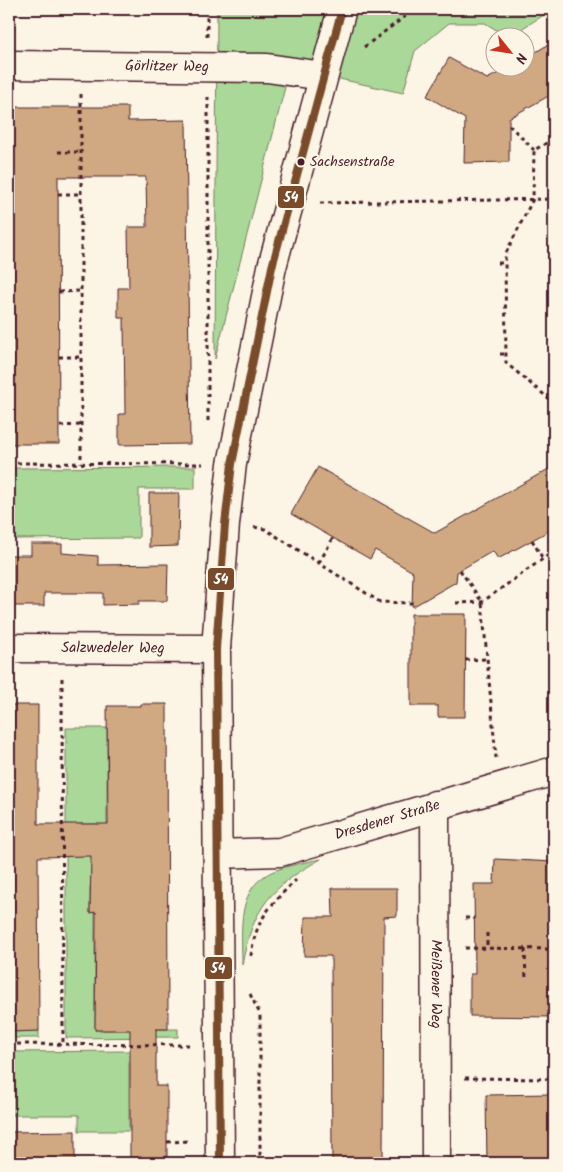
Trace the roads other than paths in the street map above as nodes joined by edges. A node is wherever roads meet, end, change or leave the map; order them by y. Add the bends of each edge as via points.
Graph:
1 (342, 9) edge
2 (9, 65) edge
3 (323, 76) junction
4 (9, 648) edge
5 (216, 649) junction
6 (554, 770) edge
7 (436, 806) junction
8 (218, 854) junction
9 (220, 1163) edge
10 (436, 1163) edge

1 - 3 street
2 - 3 street, Görlitzer Weg via 267,68
3 - 5 street via 272,267 232,464
4 - 5 street, Salzwedeler Weg
5 - 8 street
6 - 7 street, Dresdener Straße
7 - 8 street, Dresdener Straße via 280,852
7 - 10 street, Meißener Weg
8 - 9 street

